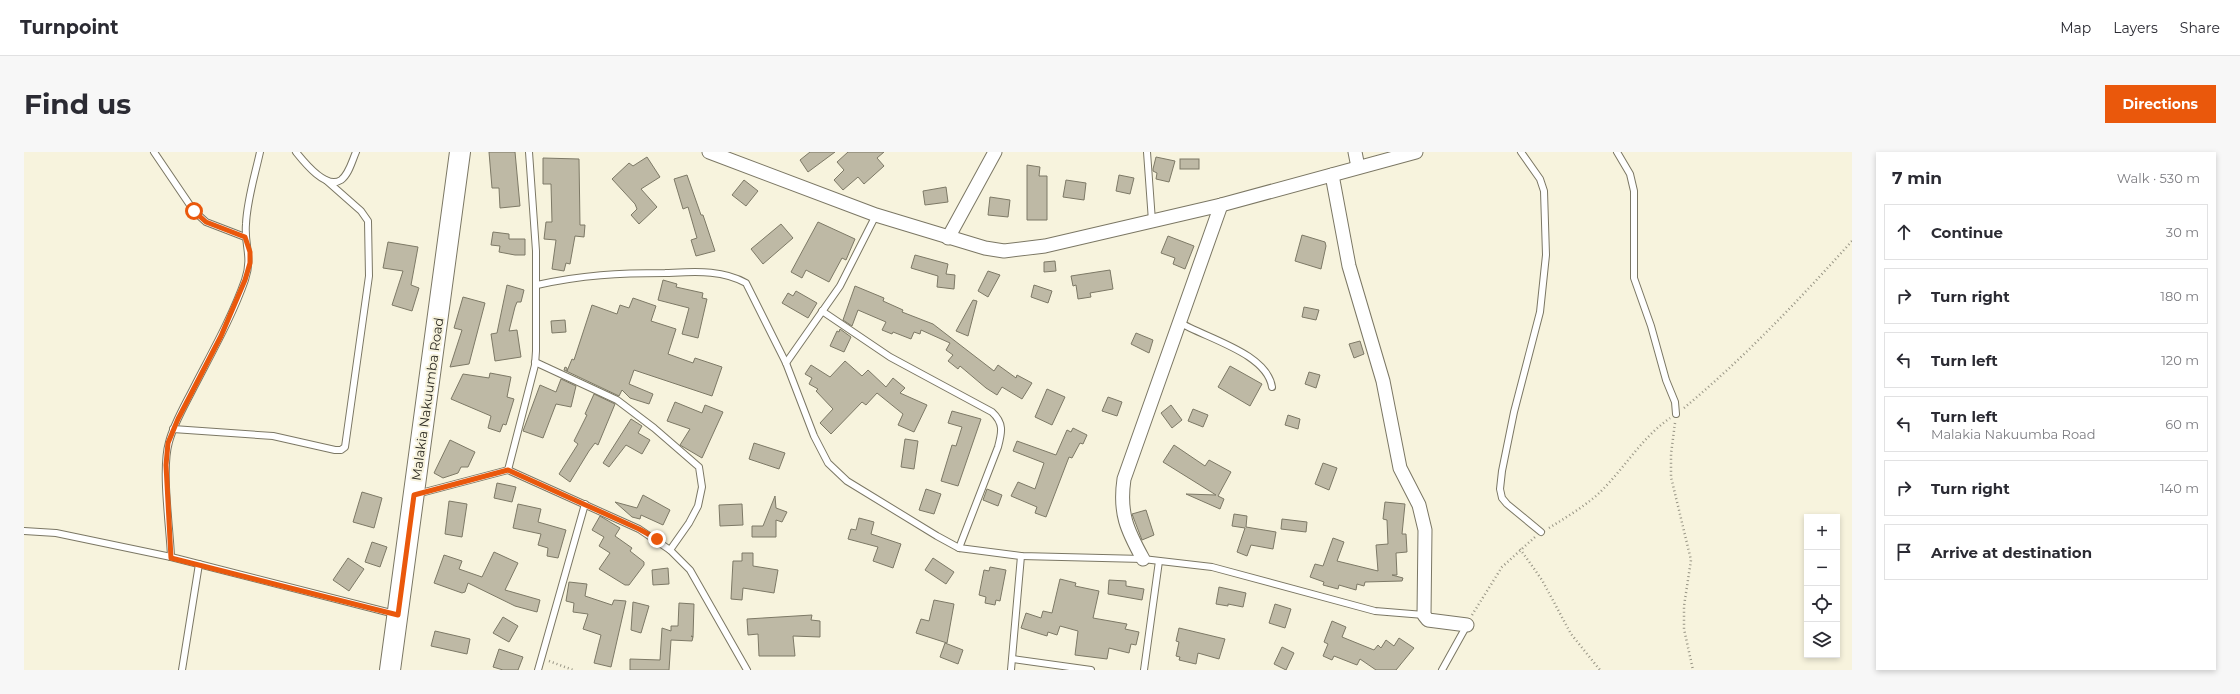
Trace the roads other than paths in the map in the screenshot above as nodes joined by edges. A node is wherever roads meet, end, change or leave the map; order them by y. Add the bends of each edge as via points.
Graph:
1 (154, 152) edge
2 (260, 152) edge
3 (296, 152) edge
4 (356, 152) edge
5 (460, 152) edge
6 (528, 152) edge
7 (709, 152) edge
8 (995, 152) edge
9 (1147, 152) edge
10 (1355, 152) edge
11 (1416, 152) edge
12 (1521, 152) edge
13 (1617, 152) edge
14 (1358, 167) junction
15 (1332, 175) junction
16 (327, 181) junction
17 (1221, 205) junction
18 (876, 215) junction
19 (1152, 221) junction
20 (245, 237) junction
21 (948, 238) junction
22 (537, 285) junction
23 (822, 311) junction
24 (1179, 322) junction
25 (535, 362) junction
26 (786, 363) junction
27 (1272, 387) dead end
28 (1676, 414) road end
29 (173, 429) junction
30 (508, 470) junction
31 (414, 495) junction
32 (585, 504) junction
33 (24, 531) edge
34 (1542, 532) road end
35 (959, 548) junction
36 (670, 550) junction
37 (1021, 556) junction
38 (171, 558) junction
39 (1144, 559) junction
40 (1159, 561) junction
41 (199, 564) junction
42 (398, 615) junction
43 (1424, 615) junction
44 (1467, 625) joint
45 (1013, 659) junction
46 (182, 670) edge
47 (390, 670) edge
48 (538, 670) edge
49 (748, 670) edge
50 (1011, 670) edge
51 (1091, 670) edge
52 (1144, 670) edge
53 (1442, 670) edge

1 - 20 lane via 194,211 206,222
2 - 20 lane
3 - 16 lane via 316,174
4 - 16 lane via 342,179 336,182
5 - 31 main road, Malakia Nakuumba Road
6 - 22 lane
7 - 18 street
8 - 21 street
9 - 19 lane
10 - 14 street
11 - 14 street
12 - 34 lane via 1540,179 1544,191 1546,255 1540,312 1514,412 1500,489 1507,504
13 - 28 lane via 1630,174 1634,191 1634,278 1675,402
14 - 15 street
15 - 17 street
15 - 43 street via 1349,266 1383,381 1400,468 1419,505 1425,530
16 - 29 lane via 368,220 369,276 345,447 335,450 273,436
17 - 19 street
17 - 24 street
18 - 21 street
18 - 23 lane via 853,264
19 - 21 street via 1045,246 1004,251
20 - 29 lane via 250,252 245,280 221,336
22 - 25 lane via 538,328
22 - 26 lane via 581,276 610,274 713,272 736,277 746,283
23 - 26 lane
23 - 35 lane via 890,356 992,412 1000,419 1002,433 998,447
24 - 27 lane via 1239,350 1266,372
24 - 39 street via 1124,479 1121,500 1126,525
25 - 30 lane
25 - 36 lane via 617,400 654,428 699,468 702,487 698,506
26 - 35 lane via 821,452 836,472
29 - 38 lane via 168,443 166,465
30 - 31 lane
30 - 32 lane
31 - 42 main road, Malakia Nakuumba Road
32 - 36 lane via 639,529
32 - 48 lane
33 - 38 lane via 56,533
35 - 37 lane
36 - 49 lane via 690,570
37 - 39 lane
37 - 45 lane
38 - 41 lane
39 - 40 lane
40 - 43 lane via 1212,567 1375,611
40 - 52 lane
41 - 42 lane
41 - 46 lane
42 - 47 main road, Malakia Nakuumba Road
43 - 44 street via 1428,620
44 - 53 lane
45 - 50 lane
45 - 51 lane

